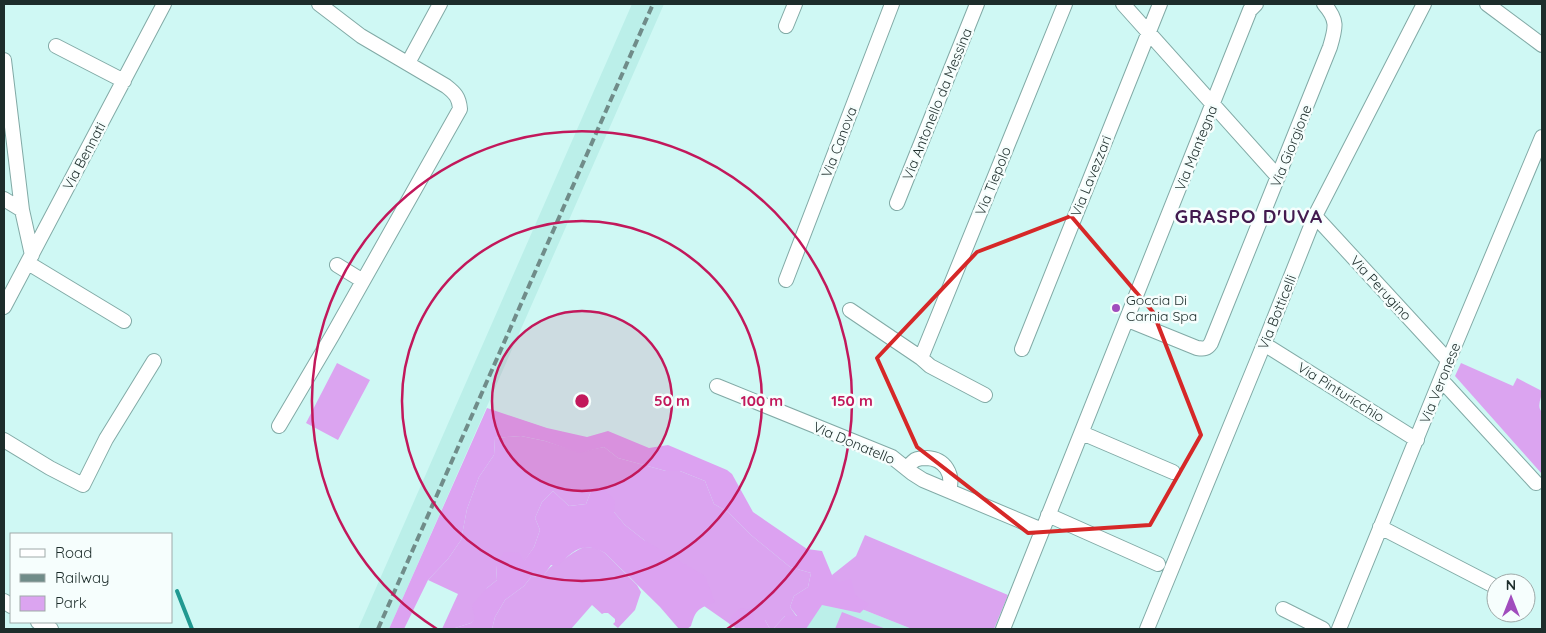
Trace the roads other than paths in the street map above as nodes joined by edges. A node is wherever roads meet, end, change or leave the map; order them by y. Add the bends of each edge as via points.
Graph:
1 (319, 4) edge
2 (440, 4) edge
3 (795, 4) edge
4 (892, 4) edge
5 (977, 4) edge
6 (1065, 4) edge
7 (1123, 4) edge
8 (1160, 4) edge
9 (1256, 4) edge
10 (1324, 4) edge
11 (1424, 4) edge
12 (1487, 4) edge
13 (159, 5) edge
14 (786, 26) dead end
15 (1148, 32) junction
16 (1542, 43) edge
17 (56, 46) dead end
18 (4, 60) edge
19 (408, 63) junction
20 (124, 81) junction
21 (1213, 105) junction
22 (1542, 137) edge
23 (1278, 177) junction
24 (4, 200) edge
25 (897, 204) dead end
26 (22, 210) junction
27 (1314, 216) junction
28 (30, 259) junction
29 (337, 265) dead end
30 (786, 280) dead end
31 (363, 281) junction
32 (4, 307) edge
33 (850, 310) dead end
34 (1128, 320) junction
35 (124, 321) dead end
36 (1264, 344) junction
37 (1022, 349) dead end
38 (921, 358) junction
39 (1449, 359) junction
40 (154, 361) dead end
41 (1441, 381) junction
42 (717, 386) dead end
43 (985, 395) dead end
44 (279, 426) dead end
45 (1082, 433) junction
46 (4, 440) edge
47 (1417, 440) junction
48 (907, 468) junction
49 (1173, 472) dead end
50 (1536, 483) dead end
51 (949, 491) junction
52 (1048, 515) junction
53 (1380, 527) junction
54 (1042, 530) junction
55 (1158, 564) dead end
56 (1486, 582) edge
57 (1283, 609) dead end
58 (40, 623) edge
59 (51, 629) edge
60 (1004, 629) edge
61 (1147, 629) edge
62 (1323, 629) edge
63 (1339, 629) edge

1 - 19 street via 361,36
2 - 19 street
3 - 14 street
4 - 30 street, Via Canova
5 - 25 street, Via Antonello da Messina
6 - 38 street, Via Tiepolo
7 - 15 street
8 - 15 street, Via Lavezzari
9 - 21 street, Via Mantegna via 1250,10
10 - 23 street, Via Giorgione via 1332,13 1334,34
11 - 27 street, Via Botticelli
12 - 16 street
13 - 20 street, Via Bennati
15 - 21 street
15 - 37 street, Via Lavezzari
17 - 20 street
18 - 26 street
19 - 31 street via 455,93 460,109
20 - 28 street, Via Bennati
21 - 23 street
21 - 34 street, Via Mantegna
22 - 39 street, Via Veronese
23 - 34 street, Via Giorgione via 1208,347 1197,348
24 - 26 street
26 - 28 street
27 - 36 street, Via Botticelli
27 - 39 street, Via Perugino
28 - 32 street, Via Bennati
28 - 35 street
29 - 31 street
31 - 44 street
33 - 38 street
34 - 45 street, Via Mantegna
36 - 47 street, Via Pinturicchio
36 - 61 street, Via Botticelli
38 - 43 street
39 - 41 street, Via Veronese
40 - 46 street via 106,439 83,484
41 - 47 street, Via Veronese
41 - 50 street
42 - 48 street, Via Donatello via 892,456
45 - 49 street
45 - 52 street, Via Mantegna
47 - 53 street, Via Veronese
48 - 51 street, Via Donatello via 923,480
48 - 51 street via 922,458 937,460 950,473
51 - 54 street, Via Donatello
52 - 54 street, Via Mantegna
52 - 55 street
53 - 56 street
53 - 63 street, Via Veronese
54 - 60 street, Via Mantegna
57 - 62 street
58 - 59 street

